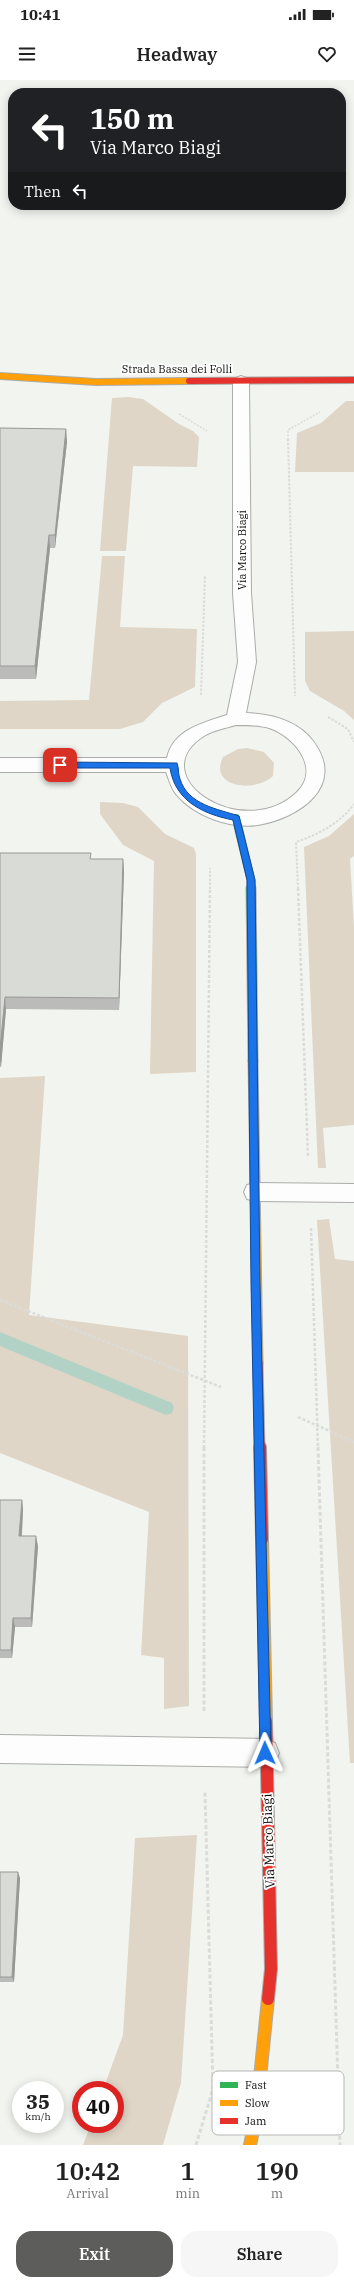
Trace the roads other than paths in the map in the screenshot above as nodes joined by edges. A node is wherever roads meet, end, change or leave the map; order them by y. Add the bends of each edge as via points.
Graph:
1 (0, 376) edge
2 (354, 380) edge
3 (241, 381) junction
4 (235, 719) junction
5 (0, 765) edge
6 (174, 765) junction
7 (236, 818) junction
8 (255, 1192) junction
9 (354, 1193) edge
10 (0, 1748) edge
11 (265, 1753) junction
12 (261, 2071) edge
13 (252, 2135) edge
14 (250, 2145) edge

1 - 3 street, Strada Bassa dei Folli via 96,382
2 - 3 street, Strada Bassa dei Folli
3 - 4 street, Via Marco Biagi via 242,593 248,662
4 - 6 street via 216,722 186,739
4 - 7 street via 257,719 294,732 308,744 315,758 316,774 311,789 299,802 281,812 260,817
5 - 6 street
6 - 7 street via 176,780 184,794 216,814
7 - 8 street, Via Marco Biagi via 251,880
8 - 9 street
8 - 11 street, Via Marco Biagi
10 - 11 street
11 - 12 street, Via Marco Biagi via 271,1969
13 - 14 street, Via Marco Biagi

